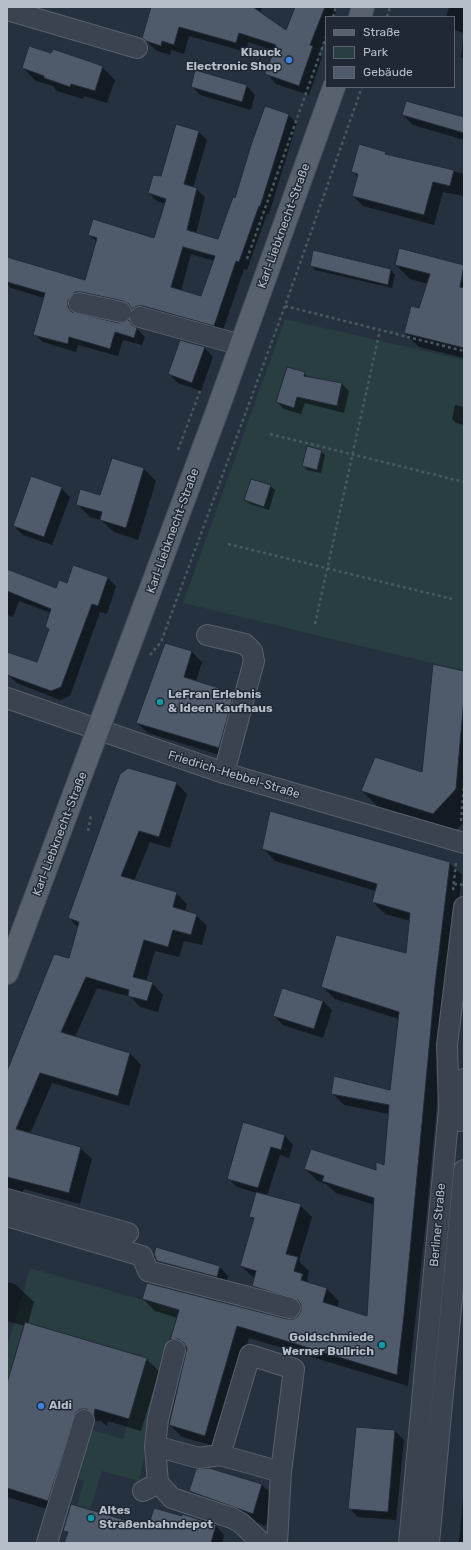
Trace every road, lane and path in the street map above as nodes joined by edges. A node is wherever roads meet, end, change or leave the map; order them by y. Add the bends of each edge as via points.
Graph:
1 (7, 10) edge
2 (137, 48) dead end
3 (334, 88) edge
4 (362, 88) edge
5 (79, 303) dead end
6 (285, 306) junction
7 (121, 312) dead end
8 (140, 317) dead end
9 (380, 330) junction
10 (241, 345) junction
11 (464, 352) edge
12 (270, 434) dead end
13 (353, 454) junction
14 (464, 482) edge
15 (228, 544) dead end
16 (327, 569) junction
17 (452, 600) dead end
18 (315, 624) dead end
19 (207, 635) dead end
20 (161, 642) dead end
21 (7, 698) edge
22 (99, 730) junction
23 (224, 773) junction
24 (464, 843) edge
25 (454, 884) dead end
26 (464, 885) edge
27 (464, 907) edge
28 (7, 973) edge
29 (464, 1079) edge
30 (464, 1170) edge
31 (7, 1199) edge
32 (7, 1216) edge
33 (128, 1233) dead end
34 (464, 1242) edge
35 (290, 1308) dead end
36 (175, 1350) dead end
37 (84, 1420) dead end
38 (155, 1446) junction
39 (220, 1455) junction
40 (281, 1472) junction
41 (47, 1543) edge
42 (262, 1543) edge
43 (277, 1543) edge
44 (409, 1543) edge
45 (419, 1543) edge
46 (429, 1543) edge
47 (437, 1543) edge

1 - 2 street
3 - 10 main road, Karl-Liebknecht-Straße
4 - 6 path
5 - 7 street
6 - 9 path
6 - 20 path
8 - 10 street
9 - 11 path
9 - 13 path
10 - 22 main road, Karl-Liebknecht-Straße
12 - 13 path
13 - 14 path
13 - 16 path
15 - 16 path
16 - 17 path
16 - 18 path
19 - 23 street via 245,644 252,651 254,661
21 - 22 street, Friedrich-Hebbel-Straße
22 - 23 street, Friedrich-Hebbel-Straße
22 - 28 main road, Karl-Liebknecht-Straße
23 - 24 street, Friedrich-Hebbel-Straße
25 - 26 path
27 - 44 street, Berliner Straße via 448,1045 449,1109
29 - 45 street
30 - 46 street
31 - 33 street
32 - 35 street via 142,1256 148,1271
34 - 47 street
36 - 38 street via 158,1419
37 - 41 street
38 - 39 street via 199,1458
38 - 42 street via 150,1487 172,1498 232,1518
39 - 40 street
39 - 40 street via 250,1355 294,1369
40 - 43 street

